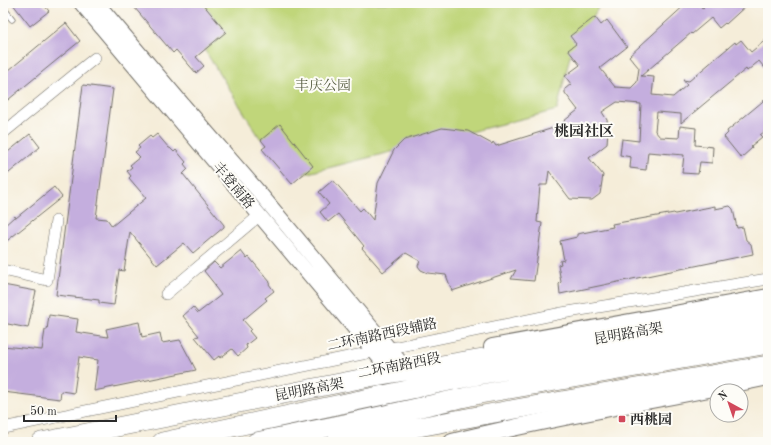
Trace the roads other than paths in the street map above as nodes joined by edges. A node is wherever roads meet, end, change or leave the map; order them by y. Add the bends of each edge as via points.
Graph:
1 (81, 3) edge
2 (97, 3) edge
3 (3, 8) edge
4 (12, 19) dead end
5 (95, 58) dead end
6 (3, 133) edge
7 (260, 215) junction
8 (56, 221) dead end
9 (3, 270) edge
10 (768, 279) edge
11 (166, 294) dead end
12 (768, 297) edge
13 (768, 310) edge
14 (768, 325) edge
15 (768, 344) edge
16 (388, 348) junction
17 (373, 351) junction
18 (768, 365) edge
19 (394, 366) junction
20 (768, 377) edge
21 (3, 428) edge
22 (489, 437) edge
23 (31, 442) edge
24 (41, 442) edge
25 (162, 442) edge
26 (256, 442) edge
27 (337, 442) edge
28 (452, 442) edge

1 - 7 street, 丰登南路
2 - 16 street, 丰登南路
3 - 4 lane
5 - 6 street
7 - 11 street
7 - 17 street, 丰登南路
8 - 9 street via 48,280
10 - 16 street, 二环南路西段辅路 via 562,313
12 - 19 main road, 二环南路西段
13 - 24 highway, 昆明路高架 via 370,377
14 - 25 highway, 二环南路西段 via 478,375
15 - 26 highway via 480,394
16 - 17 street, 二环南路西段辅路
16 - 19 street, 丰登南路
17 - 19 street, 丰登南路
17 - 21 street, 二环南路西段辅路
18 - 27 highway via 527,406
19 - 23 main road, 二环南路西段
20 - 22 main road
22 - 28 main road

